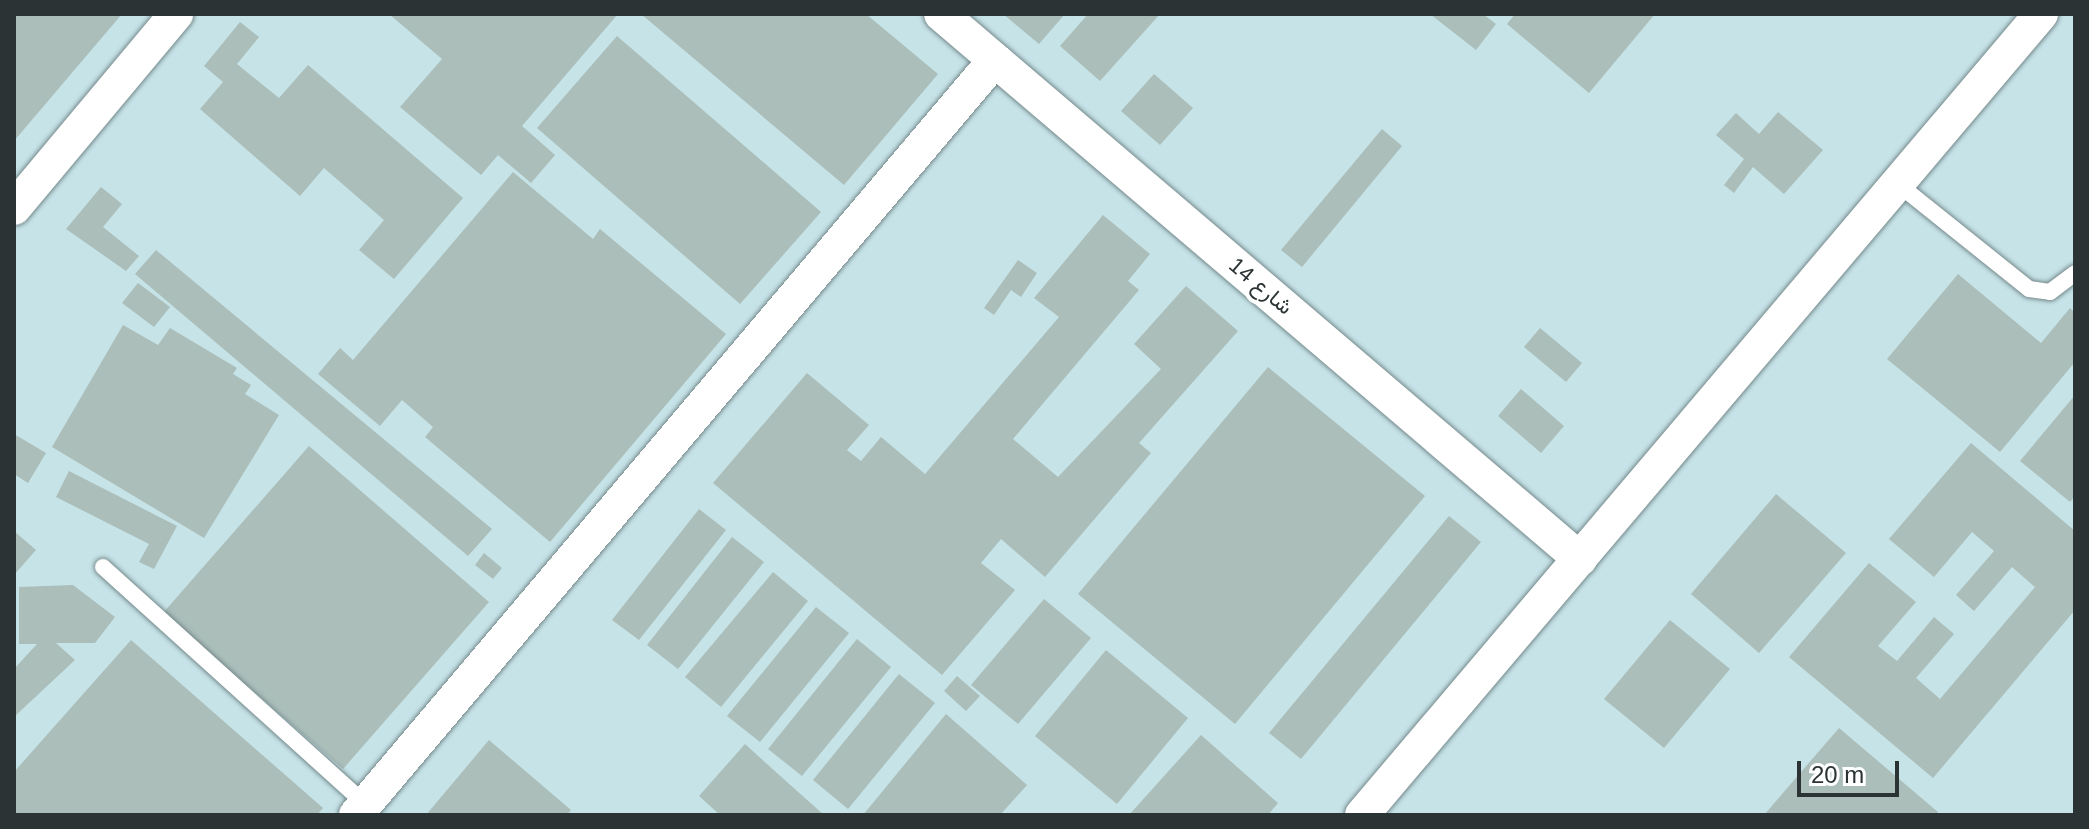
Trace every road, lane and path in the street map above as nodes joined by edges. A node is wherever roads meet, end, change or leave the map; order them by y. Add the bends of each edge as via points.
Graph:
1 (176, 14) edge
2 (941, 14) edge
3 (2041, 14) edge
4 (995, 60) junction
5 (1898, 184) junction
6 (14, 208) edge
7 (2075, 273) edge
8 (1580, 559) junction
9 (103, 567) dead end
10 (360, 809) edge
11 (1362, 815) edge

1 - 6 street
2 - 4 street, شارع 14
3 - 5 street
4 - 8 street, شارع 14
4 - 10 street
5 - 7 lane via 2029,289 2050,292
5 - 8 street
8 - 11 street
9 - 10 lane

